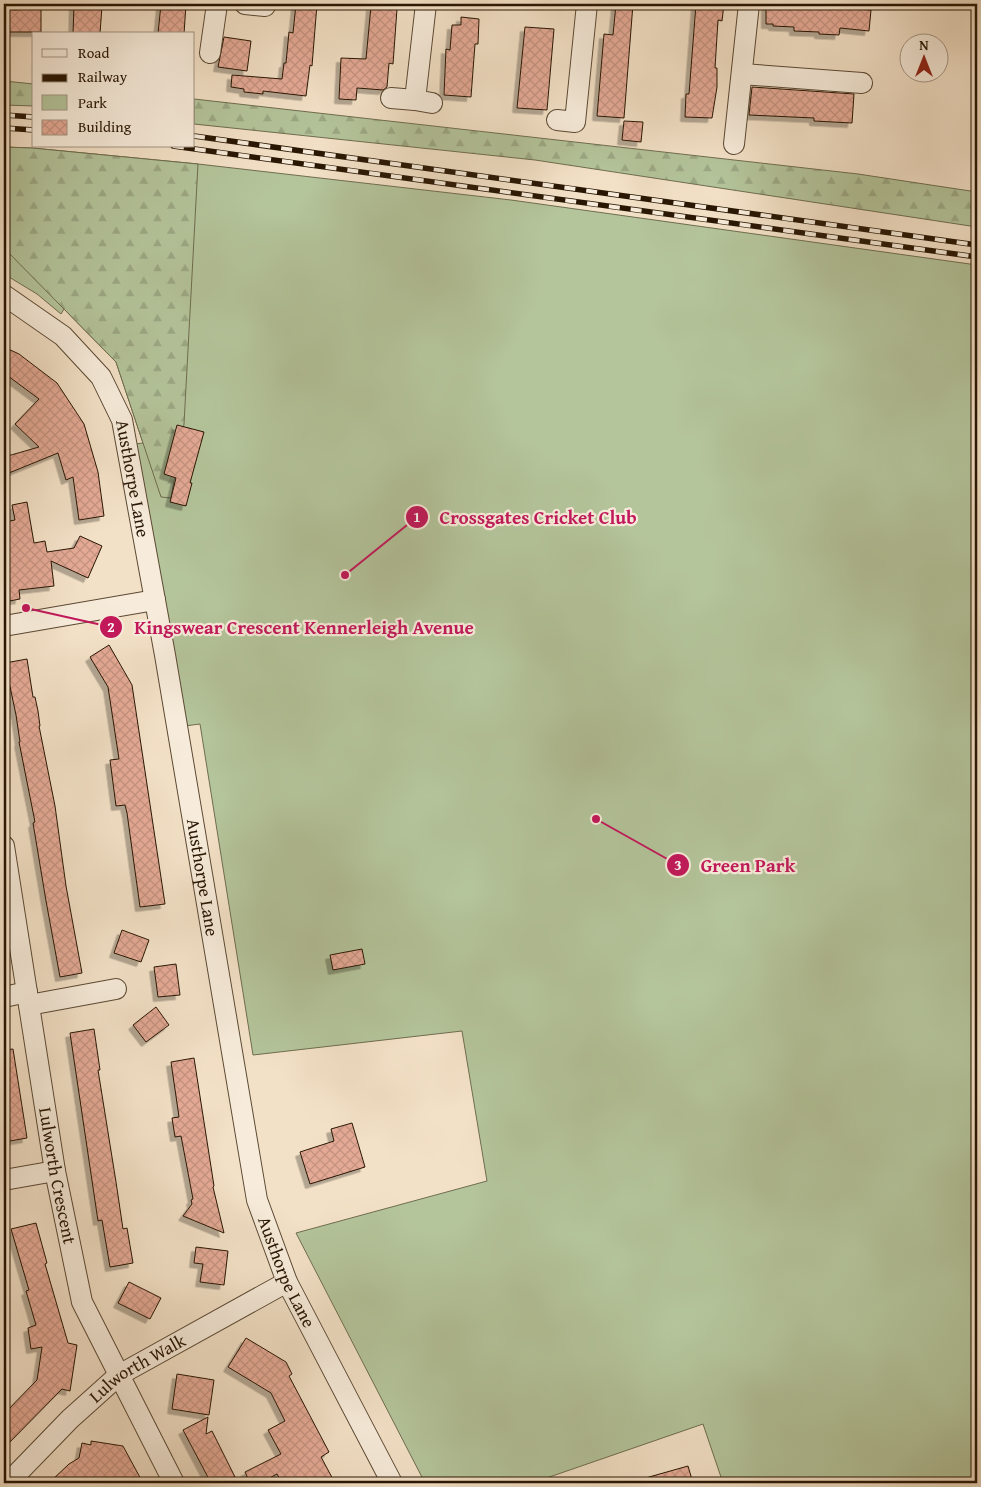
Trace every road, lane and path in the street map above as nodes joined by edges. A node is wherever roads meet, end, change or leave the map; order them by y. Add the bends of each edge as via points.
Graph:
1 (217, 4) edge
2 (426, 4) edge
3 (587, 4) edge
4 (750, 4) edge
5 (210, 53) dead end
6 (742, 74) junction
7 (862, 83) dead end
8 (391, 98) dead end
9 (575, 122) dead end
10 (734, 144) dead end
11 (4, 295) edge
12 (155, 600) junction
13 (4, 626) edge
14 (4, 846) edge
15 (116, 989) dead end
16 (4, 996) edge
17 (28, 999) junction
18 (56, 1171) junction
19 (4, 1180) edge
20 (287, 1282) junction
21 (118, 1375) junction
22 (8, 1483) edge
23 (174, 1483) edge
24 (392, 1483) edge

1 - 5 street
2 - 8 street via 423,101
3 - 9 street
4 - 6 street
6 - 7 street
6 - 10 street
11 - 12 street, Austhorpe Lane via 63,336 101,377 122,420
12 - 13 street
12 - 20 street, Austhorpe Lane via 257,1200
14 - 17 street, Lulworth Crescent
15 - 17 street
16 - 17 street
17 - 18 street, Lulworth Crescent
18 - 19 street
18 - 21 street, Lulworth Crescent via 82,1302
20 - 21 street, Lulworth Walk
20 - 24 street, Austhorpe Lane
21 - 22 street, Lulworth Walk via 70,1418
21 - 23 street, Lulworth Crescent

